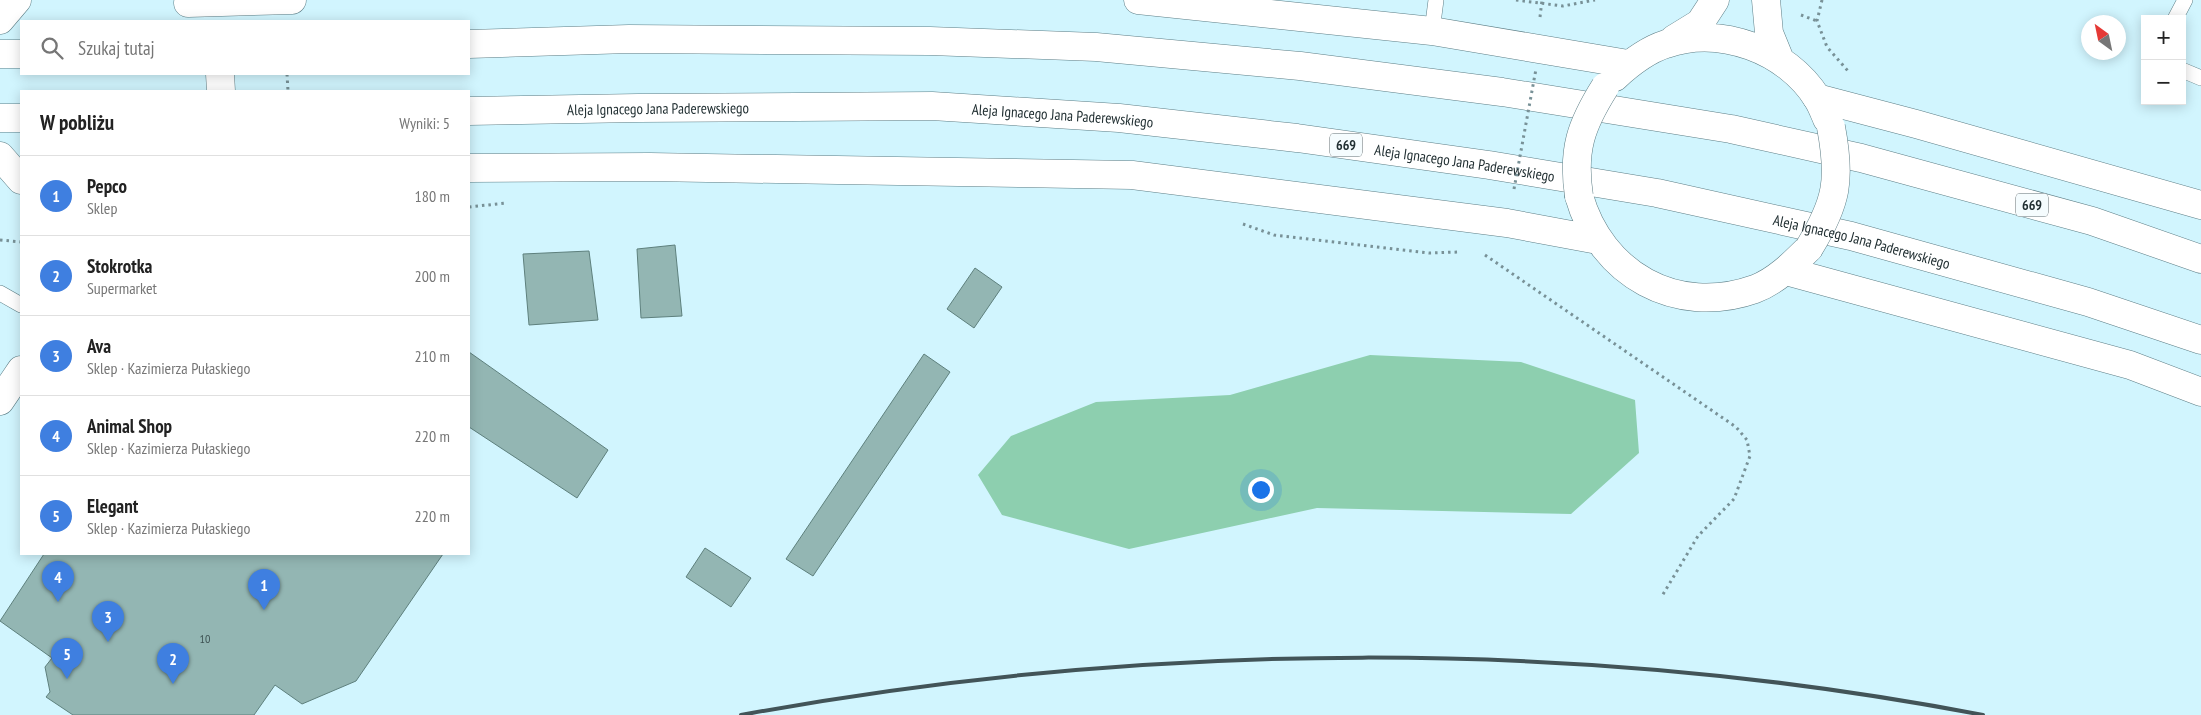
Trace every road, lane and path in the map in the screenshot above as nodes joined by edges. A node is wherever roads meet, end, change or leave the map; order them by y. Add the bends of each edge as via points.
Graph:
1 (292, 0) edge
2 (1138, 0) edge
3 (1436, 0) edge
4 (1516, 0) edge
5 (1595, 0) edge
6 (1715, 0) edge
7 (1766, 0) edge
8 (1822, 0) edge
9 (2185, 0) edge
10 (1542, 2) edge
11 (194, 11) edge
12 (2177, 15) edge
13 (1817, 21) dead end
14 (1432, 31) junction
15 (470, 44) edge
16 (1666, 44) junction
17 (0, 54) edge
18 (20, 54) edge
19 (1780, 60) junction
20 (1628, 64) junction
21 (1536, 69) dead end
22 (2186, 72) edge
23 (220, 75) edge
24 (287, 75) edge
25 (2201, 78) edge
26 (221, 90) edge
27 (288, 90) edge
28 (1817, 98) junction
29 (470, 112) edge
30 (0, 118) edge
31 (20, 118) edge
32 (470, 168) edge
33 (510, 202) dead end
34 (2201, 205) edge
35 (470, 207) edge
36 (1239, 223) dead end
37 (1508, 223) junction
38 (0, 240) edge
39 (1598, 240) junction
40 (20, 242) edge
41 (1463, 252) dead end
42 (2201, 259) edge
43 (1786, 271) junction
44 (0, 293) edge
45 (20, 304) edge
46 (2201, 340) edge
47 (20, 371) edge
48 (2201, 392) edge
49 (0, 400) edge
50 (1662, 596) dead end

1 - 11 main road
2 - 14 main road
3 - 14 lane
4 - 10 path
5 - 10 path via 1563,6
6 - 16 main road via 1700,23
7 - 19 main road via 1769,33
8 - 13 path
9 - 12 lane
14 - 20 main road
15 - 42 main road, 669 via 629,39 940,41 1096,47 1300,66 1502,92 1731,129 1861,158 2092,221
16 - 19 main road via 1705,37 1744,43
16 - 20 main road
17 - 18 main road
19 - 28 main road
20 - 39 main road, bridge via 1604,87 1587,114 1578,146 1576,179 1579,196
21 - 37 path, bridge
22 - 25 lane
23 - 26 main road
24 - 27 path
28 - 34 main road
28 - 43 main road, bridge via 1831,127 1837,159 1835,190 1826,221 1809,248
29 - 46 main road, Aleja Ignacego Jana Paderewskiego / 669 via 932,106 1120,118 1297,138 1647,191 1851,236 2088,302
30 - 31 main road
32 - 37 main road via 650,167 1132,176
33 - 35 path
36 - 41 path via 1274,235 1429,253
37 - 39 main road
37 - 50 path via 1503,239 1493,250 1481,252 1736,427 1747,440 1750,456 1734,499 1698,536
38 - 40 path
39 - 43 main road via 1621,267 1651,286 1685,297 1721,298 1756,289
43 - 48 main road via 2130,365
44 - 45 lane
47 - 49 main road

